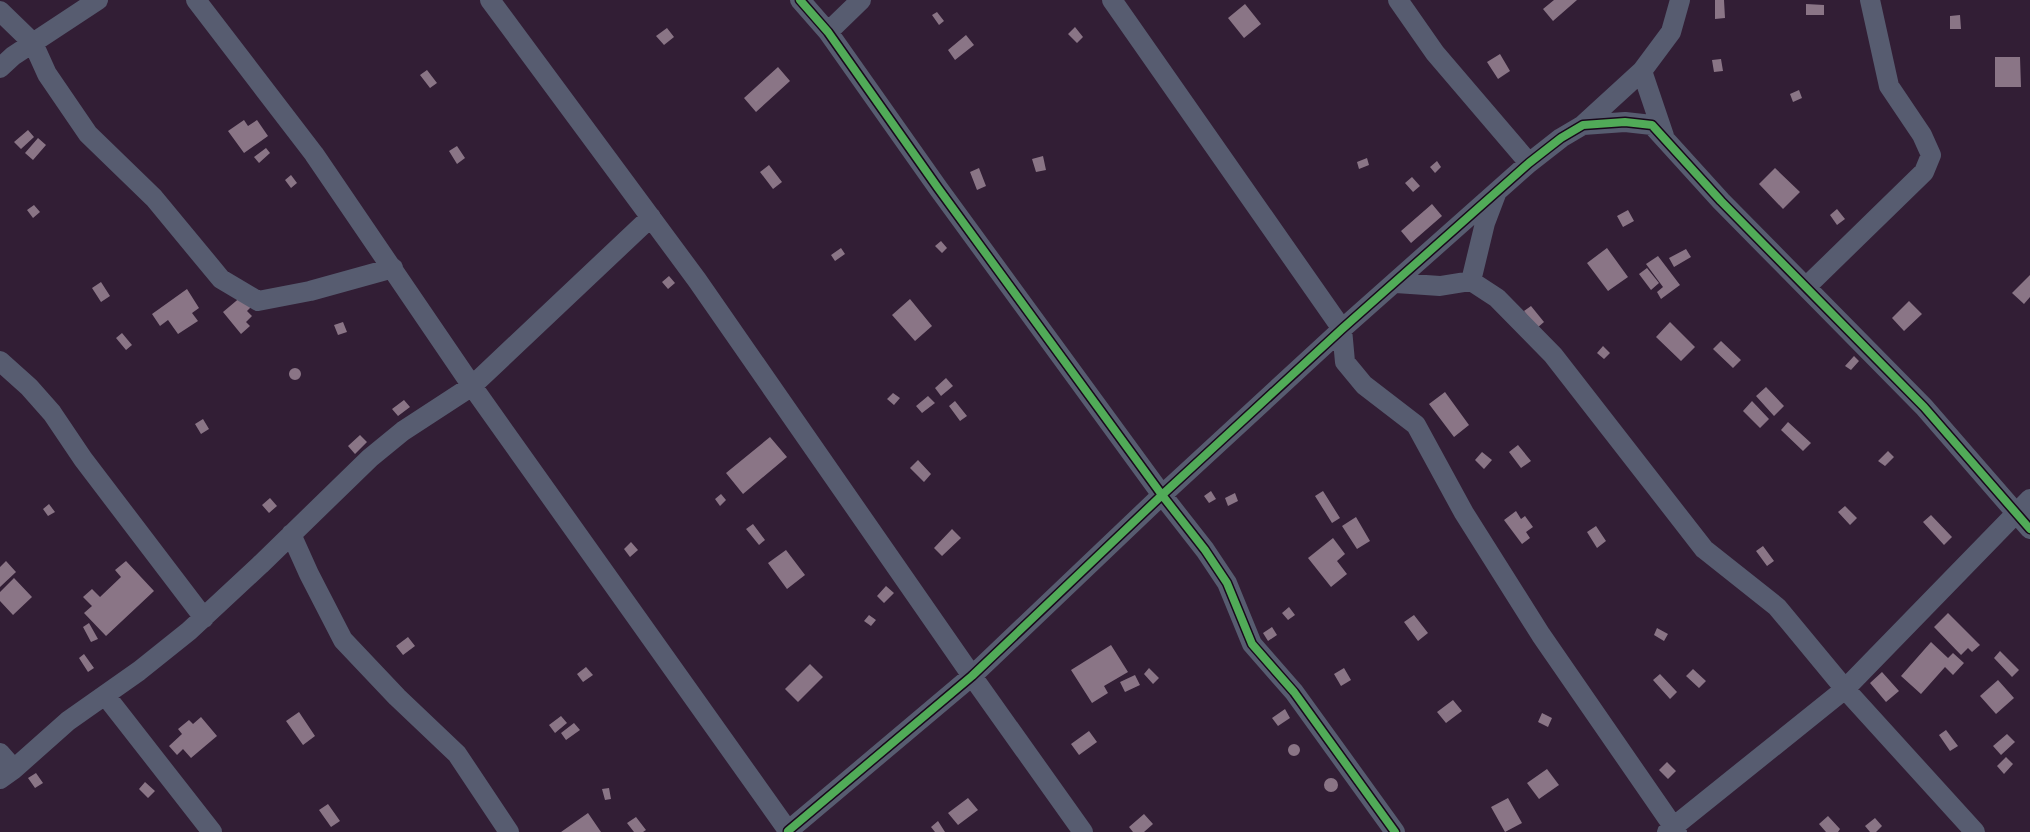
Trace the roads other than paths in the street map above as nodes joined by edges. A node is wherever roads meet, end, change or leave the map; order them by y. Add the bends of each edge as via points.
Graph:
1 (98, 0) edge
2 (196, 0) edge
3 (490, 0) edge
4 (800, 0) edge
5 (861, 0) edge
6 (1112, 0) edge
7 (1398, 0) edge
8 (1680, 0) edge
9 (1870, 0) edge
10 (0, 11) edge
11 (828, 32) junction
12 (33, 43) junction
13 (0, 68) edge
14 (1642, 71) junction
15 (1583, 125) junction
16 (1665, 138) junction
17 (1529, 163) junction
18 (1498, 190) junction
19 (652, 218) junction
20 (393, 268) junction
21 (1471, 281) junction
22 (1396, 283) junction
23 (1806, 287) junction
24 (1342, 329) junction
25 (0, 361) edge
26 (472, 386) junction
27 (1162, 495) junction
28 (2023, 506) edge
29 (2030, 529) edge
30 (291, 534) junction
31 (204, 618) junction
32 (972, 676) junction
33 (1845, 689) junction
34 (105, 695) junction
35 (0, 754) edge
36 (7, 774) edge
37 (1673, 830) edge
38 (212, 832) edge
39 (509, 832) edge
40 (788, 832) edge
41 (1083, 832) edge
42 (1395, 832) edge
43 (1975, 832) edge

1 - 12 street
2 - 20 street via 314,154
3 - 19 street
4 - 11 street
5 - 11 street
6 - 24 street
7 - 17 street via 1435,53
8 - 14 street via 1671,32
9 - 23 street via 1889,86 1931,154 1924,172
10 - 12 street
11 - 27 street
12 - 13 street
12 - 20 street via 47,74 88,134 154,198 221,279 258,301 310,292
14 - 15 street
14 - 16 street
15 - 16 street via 1625,122 1652,125
15 - 17 street
16 - 23 street via 1721,201
17 - 18 street
18 - 21 street via 1485,222
18 - 22 street
19 - 26 street
19 - 32 street
20 - 26 street
21 - 22 street via 1440,286
21 - 33 street via 1497,298 1553,355 1704,549 1777,607
22 - 24 street
23 - 28 street
24 - 27 street
24 - 37 street via 1345,362 1364,385 1416,425 1464,513 1541,635
25 - 31 street via 52,413
26 - 30 street via 403,431
26 - 40 street
27 - 32 street
27 - 42 street via 1227,582 1252,644 1294,692
28 - 29 street
28 - 33 street
30 - 31 street
30 - 39 street via 343,640 457,754
31 - 34 street
32 - 40 street
32 - 41 street
33 - 37 street
33 - 43 street
34 - 36 street via 68,721
34 - 38 street
35 - 36 street

